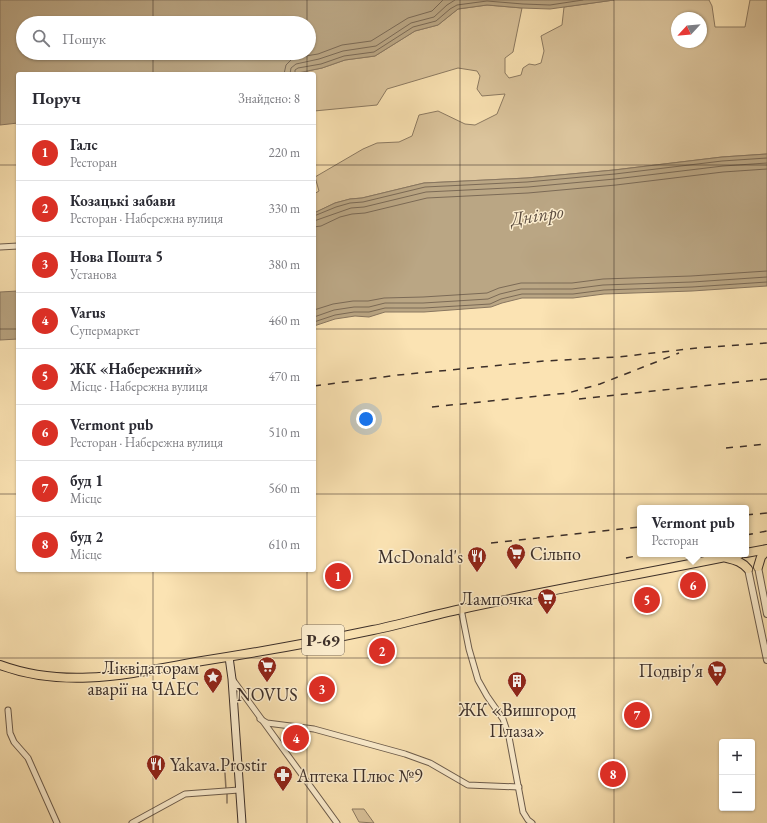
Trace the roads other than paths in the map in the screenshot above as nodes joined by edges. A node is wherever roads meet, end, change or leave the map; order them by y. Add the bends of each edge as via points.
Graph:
1 (16, 246) edge
2 (0, 247) edge
3 (767, 550) edge
4 (749, 552) edge
5 (725, 557) joint
6 (747, 557) edge
7 (749, 557) edge
8 (758, 567) junction
9 (748, 569) junction
10 (764, 597) junction
11 (754, 599) junction
12 (461, 609) junction
13 (767, 614) edge
14 (229, 657) junction
15 (767, 660) edge
16 (0, 665) edge
17 (232, 679) junction
18 (8, 710) dead end
19 (260, 719) junction
20 (519, 787) junction
21 (240, 790) junction
22 (57, 823) edge
23 (132, 823) edge
24 (242, 823) edge
25 (337, 823) edge
26 (532, 823) edge

1 - 2 street
3 - 4 main road, Р-69
3 - 8 main road via 761,557
5 - 9 main road via 738,561
5 - 12 main road, Р-69
6 - 9 main road
7 - 8 main road
8 - 10 street
9 - 11 street
10 - 11 street
10 - 13 street
11 - 15 street
12 - 14 main road, Р-69 via 374,630
12 - 20 street via 478,680 503,719 509,737
14 - 16 main road, Р-69 via 74,679 43,677
14 - 17 main road
17 - 19 street
17 - 21 main road
18 - 22 street via 10,733 14,742 28,758
19 - 20 street via 267,723 314,729 405,754 430,763 468,784
19 - 25 street
20 - 26 street via 523,812
21 - 23 street via 185,794
21 - 24 main road

